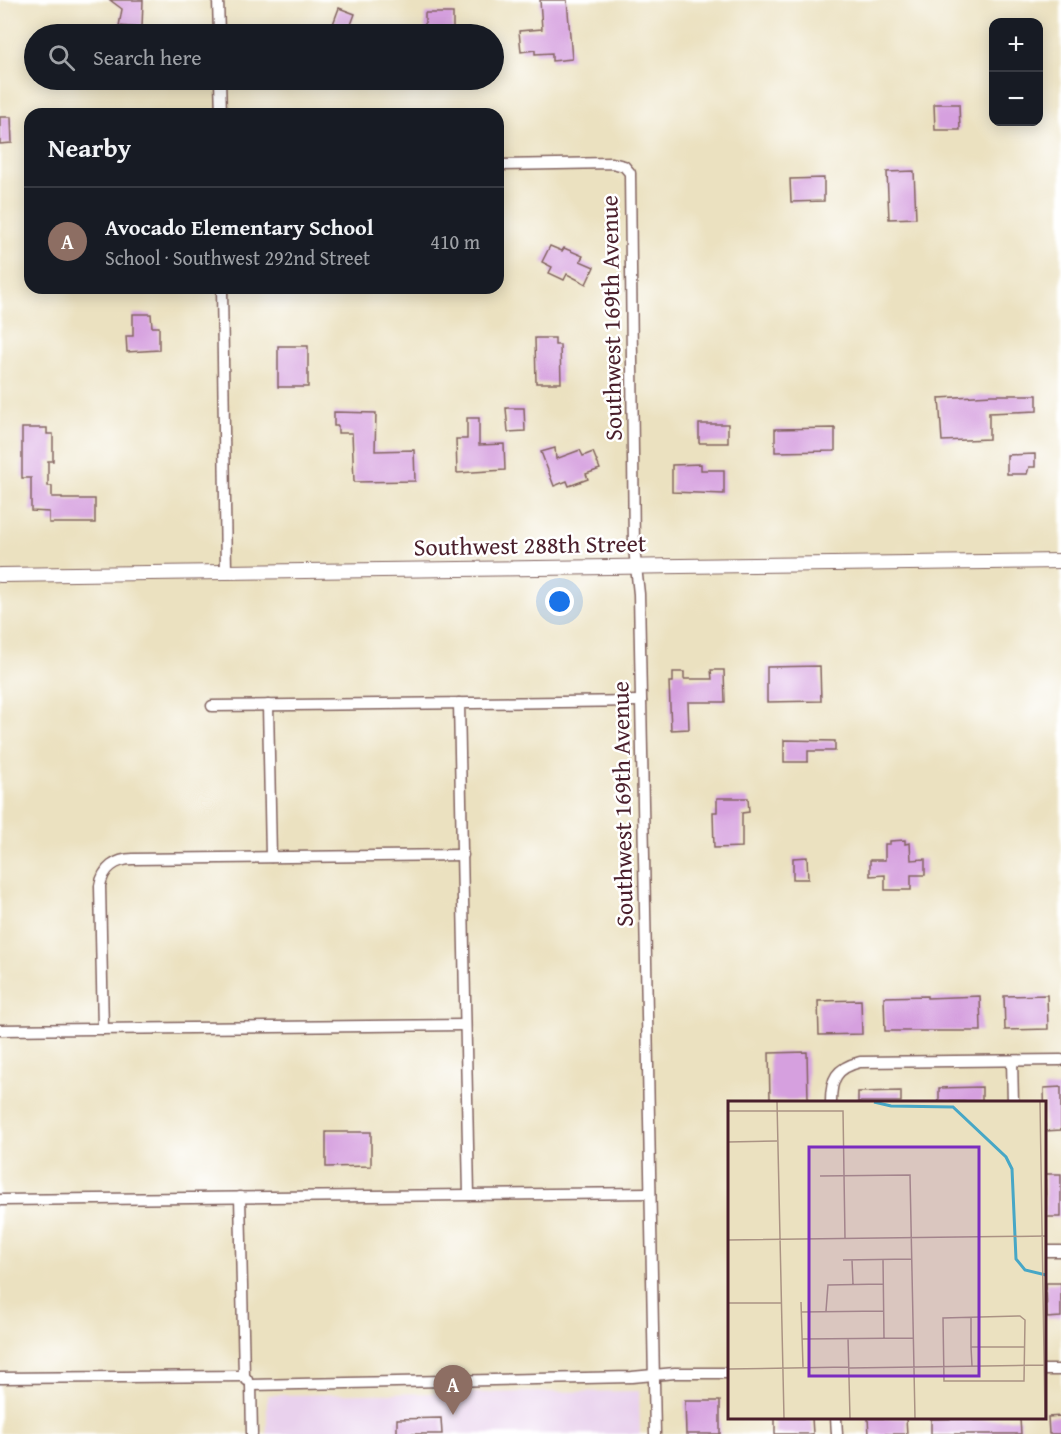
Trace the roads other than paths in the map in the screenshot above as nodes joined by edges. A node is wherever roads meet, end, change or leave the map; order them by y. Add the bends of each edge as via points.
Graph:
1 (218, 0) edge
2 (219, 24) edge
3 (220, 90) edge
4 (220, 108) edge
5 (504, 165) edge
6 (222, 294) edge
7 (1061, 561) edge
8 (636, 566) junction
9 (226, 572) junction
10 (0, 575) edge
11 (641, 701) junction
12 (459, 703) junction
13 (268, 705) junction
14 (212, 706) dead end
15 (462, 855) junction
16 (271, 857) junction
17 (465, 1025) junction
18 (103, 1029) junction
19 (0, 1030) edge
20 (1061, 1060) edge
21 (1012, 1061) junction
22 (831, 1101) edge
23 (1013, 1101) edge
24 (650, 1193) junction
25 (469, 1195) junction
26 (240, 1197) junction
27 (0, 1200) edge
28 (728, 1373) edge
29 (654, 1376) junction
30 (0, 1378) edge
31 (248, 1381) junction
32 (836, 1419) edge
33 (252, 1434) edge
34 (655, 1434) edge
35 (837, 1434) edge

1 - 2 street
3 - 4 street
5 - 8 street, Southwest 169th Avenue via 612,163 624,166 630,173
6 - 9 street
7 - 8 street, Southwest 288th Street
8 - 9 street, Southwest 288th Street
8 - 11 street, Southwest 169th Avenue
9 - 10 street, Southwest 288th Street
11 - 12 street
11 - 24 street, Southwest 169th Avenue
12 - 13 street
12 - 15 street
13 - 14 street
13 - 16 street
15 - 16 street
15 - 17 street
16 - 18 street via 128,859 110,867 100,890
17 - 18 street
17 - 25 street
18 - 19 street
20 - 21 street
21 - 22 street via 860,1062 849,1065 834,1078
21 - 23 street
24 - 25 street
24 - 29 street, Southwest 169th Avenue
25 - 26 street
26 - 27 street
26 - 31 street
28 - 29 street
29 - 31 street
29 - 34 street, Southwest 169th Avenue
30 - 31 street
31 - 33 street
32 - 35 street

